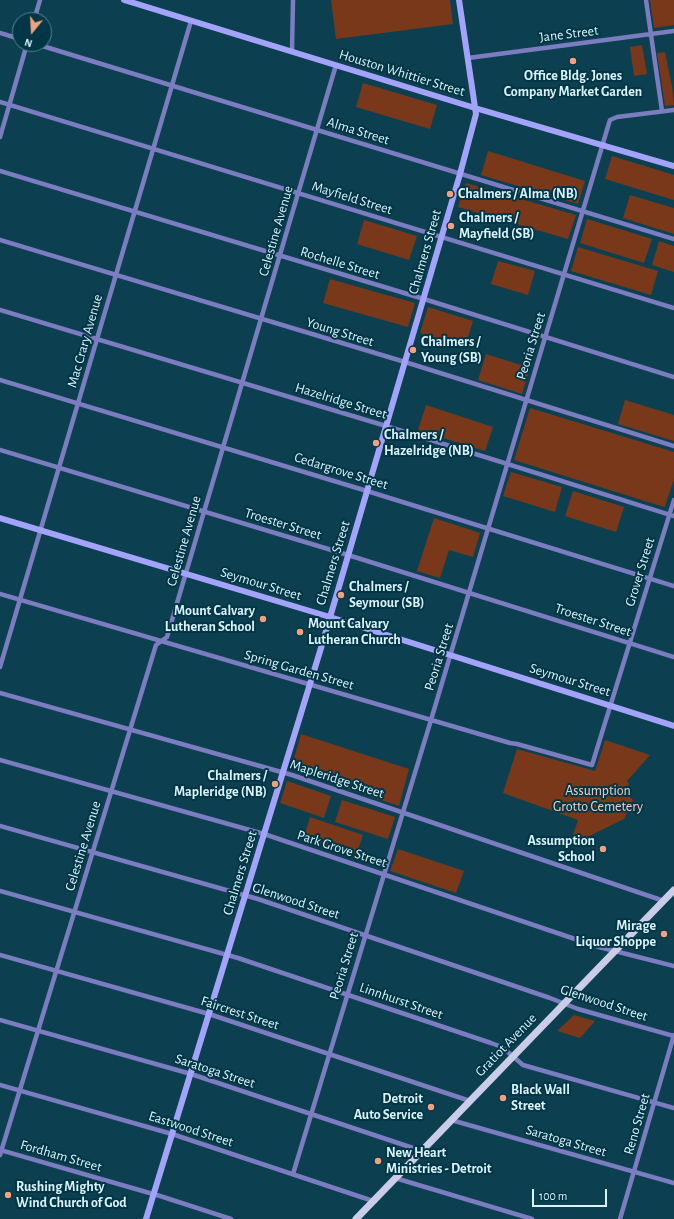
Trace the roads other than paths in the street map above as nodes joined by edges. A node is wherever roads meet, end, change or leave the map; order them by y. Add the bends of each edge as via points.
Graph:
1 (40, 0) edge
2 (124, 0) edge
3 (293, 0) edge
4 (459, 0) edge
5 (646, 0) edge
6 (36, 12) edge
7 (191, 21) junction
8 (674, 31) edge
9 (0, 33) edge
10 (651, 34) junction
11 (12, 37) edge
12 (52, 49) edge
13 (26, 52) edge
14 (292, 52) junction
15 (468, 58) junction
16 (336, 65) junction
17 (172, 86) junction
18 (0, 102) edge
19 (10, 105) junction
20 (475, 108) junction
21 (674, 110) edge
22 (662, 112) junction
23 (317, 130) junction
24 (0, 137) edge
25 (602, 145) junction
26 (153, 149) junction
27 (674, 166) edge
28 (0, 171) edge
29 (460, 174) junction
30 (298, 193) junction
31 (583, 210) junction
32 (135, 213) junction
33 (442, 237) junction
34 (674, 239) edge
35 (0, 240) edge
36 (279, 256) junction
37 (564, 274) junction
38 (116, 276) junction
39 (424, 299) junction
40 (674, 308) edge
41 (0, 310) edge
42 (261, 319) junction
43 (545, 337) junction
44 (97, 340) junction
45 (405, 362) junction
46 (674, 377) edge
47 (0, 380) edge
48 (242, 383) junction
49 (526, 400) junction
50 (78, 404) junction
51 (386, 426) junction
52 (674, 446) edge
53 (223, 447) junction
54 (0, 450) edge
55 (508, 464) junction
56 (59, 469) junction
57 (367, 491) junction
58 (674, 500) edge
59 (204, 512) junction
60 (672, 515) edge
61 (0, 518) edge
62 (488, 528) junction
63 (41, 531) junction
64 (348, 555) junction
65 (186, 574) junction
66 (650, 579) junction
67 (674, 586) edge
68 (469, 593) junction
69 (0, 594) edge
70 (20, 600) junction
71 (330, 617) junction
72 (162, 641) junction
73 (630, 643) junction
74 (451, 655) junction
75 (674, 657) edge
76 (0, 667) edge
77 (310, 684) junction
78 (0, 693) edge
79 (611, 705) junction
80 (431, 720) junction
81 (674, 726) edge
82 (130, 729) junction
83 (0, 760) edge
84 (592, 765) joint
85 (283, 773) junction
86 (112, 791) junction
87 (403, 813) junction
88 (0, 826) edge
89 (264, 834) junction
90 (93, 852) junction
91 (384, 874) junction
92 (0, 891) edge
93 (673, 893) edge
94 (245, 895) junction
95 (664, 901) junction
96 (75, 912) junction
97 (366, 935) junction
98 (615, 951) junction
99 (0, 955) edge
100 (227, 955) junction
101 (674, 966) edge
102 (57, 971) junction
103 (347, 995) junction
104 (564, 1003) junction
105 (209, 1014) junction
106 (0, 1020) edge
107 (38, 1031) junction
108 (674, 1036) edge
109 (329, 1054) junction
110 (513, 1057) junction
111 (191, 1074) junction
112 (0, 1085) edge
113 (20, 1090) junction
114 (470, 1101) junction
115 (654, 1102) junction
116 (674, 1108) edge
117 (311, 1114) junction
118 (451, 1120) junction
119 (172, 1134) junction
120 (422, 1151) junction
121 (0, 1152) edge
122 (634, 1172) junction
123 (293, 1174) junction
124 (395, 1178) junction
125 (674, 1183) edge
126 (154, 1194) junction
127 (373, 1201) junction
128 (146, 1219) edge
129 (232, 1219) edge
130 (356, 1219) edge
131 (532, 1219) edge
132 (620, 1219) edge

1 - 6 street
2 - 7 street, Houston Whittier Street
3 - 14 street
4 - 15 street, Chalmers Street
5 - 10 street
7 - 14 street, Houston Whittier Street
7 - 17 street, Mac Crary Avenue
8 - 10 street, Jane Street
9 - 11 street
10 - 15 street, Jane Street
10 - 22 street
12 - 17 street, Alma Street
13 - 19 street
14 - 16 street, Houston Whittier Street
15 - 20 street, Chalmers Street
16 - 20 street, Houston Whittier Street
16 - 23 street, Celestine Avenue
17 - 23 street, Alma Street
17 - 26 street, Mac Crary Avenue
18 - 19 street, Mayfield Street
19 - 24 street
19 - 26 street, Mayfield Street
20 - 25 street, Houston Whittier Street
20 - 29 street, Chalmers Street via 476,117
21 - 22 street
22 - 25 street, Peoria Street via 610,120
23 - 29 street, Alma Street
23 - 30 street, Celestine Avenue
25 - 27 street, Houston Whittier Street
25 - 31 street, Peoria Street
26 - 30 street, Mayfield Street
26 - 32 street, Mac Crary Avenue
28 - 32 street, Rochelle Street
29 - 31 street, Alma Street
29 - 33 street, Chalmers Street
30 - 33 street, Mayfield Street
30 - 36 street, Celestine Avenue
31 - 34 street, Alma Street
31 - 37 street, Peoria Street
32 - 36 street, Rochelle Street
32 - 38 street, Mac Crary Avenue
33 - 37 street, Mayfield Street
33 - 39 street, Chalmers Street
35 - 38 street, Young Street
36 - 39 street, Rochelle Street
36 - 42 street, Celestine Avenue
37 - 40 street, Mayfield Street
37 - 43 street, Peoria Street
38 - 42 street, Young Street
38 - 44 street, Mac Crary Avenue
39 - 43 street, Rochelle Street
39 - 45 street, Chalmers Street
41 - 44 street, Hazelridge Street
42 - 45 street, Young Street
42 - 48 street, Celestine Avenue
43 - 46 street, Rochelle Street
43 - 49 street, Peoria Street
44 - 48 street, Hazelridge Street
44 - 50 street, Mac Crary Avenue
45 - 49 street, Young Street
45 - 51 street, Chalmers Street
47 - 50 street, Cedargrove Street
48 - 51 street, Hazelridge Street
48 - 53 street, Celestine Avenue
49 - 52 street, Young Street
49 - 55 street, Peoria Street
50 - 53 street, Cedargrove Street
50 - 56 street, Mac Crary Avenue
51 - 55 street, Hazelridge Street
51 - 57 street, Chalmers Street
53 - 57 street, Cedargrove Street
53 - 59 street, Celestine Avenue
54 - 56 street, Troester Street
55 - 60 street, Hazelridge Street
55 - 62 street, Peoria Street
56 - 59 street, Troester Street
56 - 63 street, Mac Crary Avenue
57 - 62 street, Cedargrove Street
57 - 64 street, Chalmers Street
58 - 60 street, Grover Street
59 - 64 street, Troester Street
59 - 65 street, Celestine Avenue
60 - 66 street, Grover Street
61 - 63 street, Seymour Street
62 - 66 street, Cedargrove Street
62 - 68 street, Peoria Street
63 - 65 street, Seymour Street
63 - 70 street, Mac Crary Avenue
64 - 68 street, Troester Street
64 - 71 street, Chalmers Street
65 - 71 street, Seymour Street
65 - 72 street, Celestine Avenue via 167,637
66 - 67 street, Cedargrove Street
66 - 73 street, Grover Street
68 - 73 street, Troester Street
68 - 74 street, Peoria Street
69 - 70 street, Spring Garden Street
70 - 72 street, Spring Garden Street
70 - 76 street, Mac Crary Avenue
71 - 74 street, Seymour Street
71 - 77 street, Chalmers Street
72 - 77 street, Spring Garden Street
72 - 82 street, Celestine Avenue via 156,645
73 - 75 street, Troester Street
73 - 79 street, Grover Street
74 - 79 street, Seymour Street
74 - 80 street, Peoria Street
77 - 80 street, Spring Garden Street
77 - 85 street, Chalmers Street
78 - 82 street, Mapleridge Street
79 - 81 street, Seymour Street
79 - 84 street, Grover Street
80 - 84 street, Spring Garden Street
80 - 87 street, Peoria Street
82 - 85 street, Mapleridge Street
82 - 86 street, Celestine Avenue
83 - 86 street, Park Grove Street
85 - 87 street, Mapleridge Street
85 - 89 street, Chalmers Street
86 - 89 street, Park Grove Street
86 - 90 street, Celestine Avenue
87 - 91 street, Peoria Street
87 - 95 street, Mapleridge Street
88 - 90 street, Glenwood Street
89 - 91 street, Park Grove Street
89 - 94 street, Chalmers Street
90 - 94 street, Glenwood Street
90 - 96 street, Celestine Avenue
91 - 97 street, Peoria Street
91 - 98 street, Park Grove Street
92 - 96 street, Linnhurst Street
93 - 95 main road, Gratiot Avenue
94 - 97 street, Glenwood Street
94 - 100 street, Chalmers Street
95 - 98 main road, Gratiot Avenue
96 - 100 street, Linnhurst Street
96 - 102 street, Celestine Avenue
97 - 103 street, Peoria Street
97 - 104 street, Glenwood Street
98 - 101 street, Park Grove Street
98 - 104 main road, Gratiot Avenue
99 - 102 street, Faircrest Street
100 - 103 street, Linnhurst Street
100 - 105 street, Chalmers Street
102 - 105 street, Faircrest Street
102 - 107 street, Celestine Avenue
103 - 109 street, Peoria Street
103 - 110 street, Linnhurst Street via 502,1047
104 - 108 street, Glenwood Street via 578,1010
104 - 110 main road, Gratiot Avenue
105 - 109 street, Faircrest Street
105 - 111 street, Chalmers Street
106 - 107 street, Saratoga Street
107 - 111 street, Saratoga Street
107 - 113 street, Celestine Avenue
108 - 115 street, Reno Street
109 - 114 street, Faircrest Street
109 - 117 street, Peoria Street
110 - 114 main road, Gratiot Avenue
110 - 115 street, Linnhurst Street via 523,1065
111 - 117 street, Saratoga Street
111 - 119 street, Chalmers Street
112 - 113 street, Eastwood Street
113 - 119 street, Eastwood Street
113 - 121 street, Celestine Avenue
114 - 118 main road, Gratiot Avenue
115 - 116 street, Linnhurst Street
115 - 122 street, Reno Street
117 - 120 street, Saratoga Street
117 - 123 street, Peoria Street
118 - 120 main road, Gratiot Avenue
118 - 122 street, Saratoga Street
119 - 123 street, Eastwood Street
119 - 126 street, Chalmers Street
120 - 124 main road, Gratiot Avenue
121 - 126 street, Fordham Street
122 - 125 street, Saratoga Street
122 - 132 street, Reno Street
123 - 127 street, Eastwood Street
124 - 127 main road, Gratiot Avenue
124 - 131 street
126 - 128 street, Chalmers Street
126 - 129 street, Fordham Street
127 - 130 main road, Gratiot Avenue

